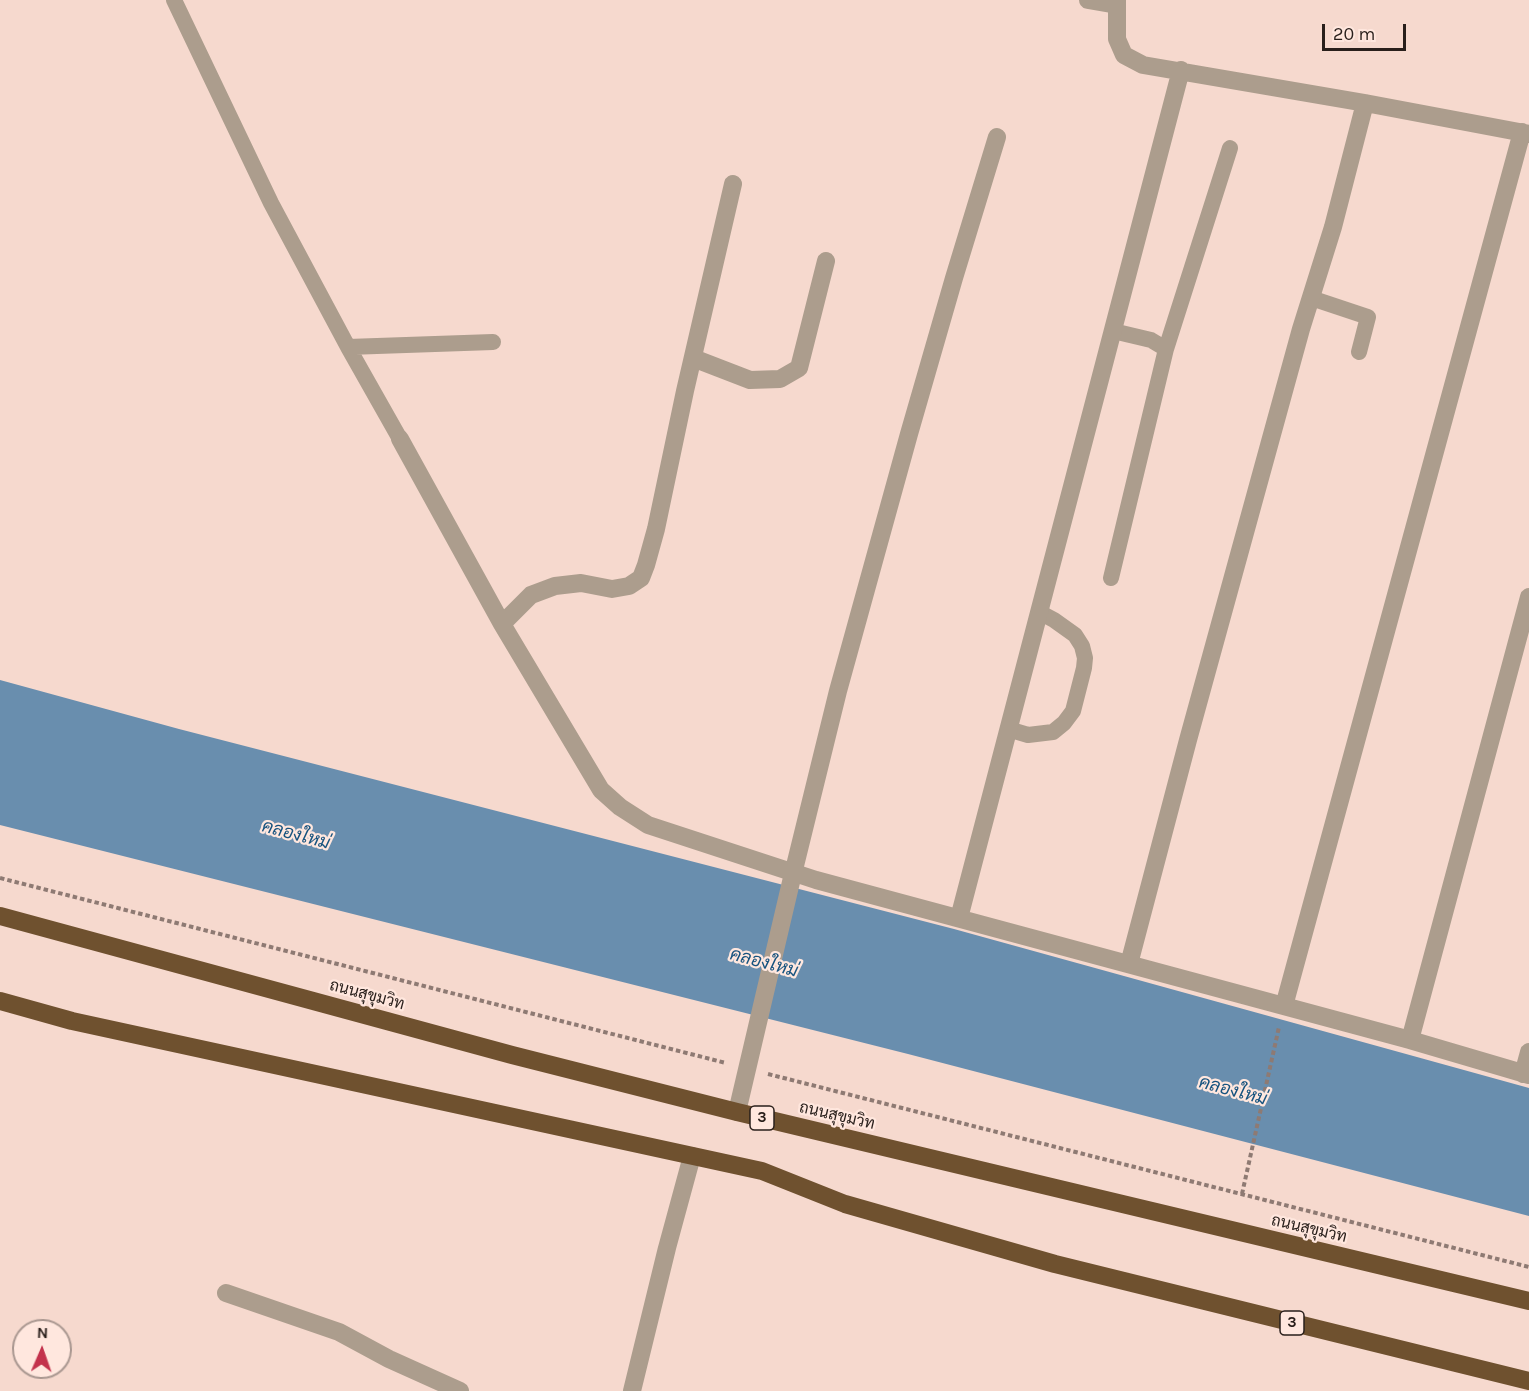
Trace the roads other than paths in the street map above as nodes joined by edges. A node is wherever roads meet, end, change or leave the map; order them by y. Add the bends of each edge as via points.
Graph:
1 (174, 0) edge
2 (1088, 0) edge
3 (1117, 3) edge
4 (1181, 70) junction
5 (1365, 103) junction
6 (1525, 133) edge
7 (997, 137) dead end
8 (1230, 148) dead end
9 (733, 184) dead end
10 (826, 261) dead end
11 (1311, 298) junction
12 (1113, 332) junction
13 (493, 342) dead end
14 (348, 347) junction
15 (1166, 349) junction
16 (1359, 352) dead end
17 (693, 358) junction
18 (400, 439) joint
19 (1111, 578) dead end
20 (1529, 597) edge
21 (1039, 612) junction
22 (502, 624) junction
23 (1008, 729) junction
24 (792, 877) junction
25 (0, 916) edge
26 (959, 918) junction
27 (1129, 964) junction
28 (0, 1001) edge
29 (1284, 1006) junction
30 (1410, 1040) junction
31 (1529, 1052) edge
32 (1526, 1075) edge
33 (737, 1112) junction
34 (692, 1156) junction
35 (226, 1293) dead end
36 (1529, 1301) edge
37 (1529, 1381) edge
38 (460, 1391) edge
39 (632, 1391) edge

1 - 14 lane via 271,203
2 - 3 street
3 - 4 street via 1117,39 1124,55 1143,65
4 - 5 street
4 - 12 street
5 - 6 street
5 - 11 street
6 - 29 street
7 - 24 street via 864,595
8 - 15 lane
9 - 17 street
10 - 17 street via 799,368 780,379 750,380
11 - 16 lane via 1368,318
11 - 27 street
12 - 15 lane via 1151,340
12 - 21 street
13 - 14 lane
14 - 18 lane
15 - 19 lane
17 - 22 street via 656,529 641,578 629,586 612,589 581,583 555,586 531,595
18 - 22 street
20 - 30 street
21 - 23 street
21 - 23 lane via 1075,635 1082,646 1084,668 1073,711 1053,732 1028,735
22 - 24 street via 601,790 620,807 648,825
23 - 26 street
24 - 26 street
24 - 33 street
25 - 33 highway, ถนนสุขุมวิท / 3
26 - 27 street
27 - 29 street
28 - 34 highway, 3 via 72,1021
29 - 30 street
30 - 32 street
31 - 32 street
33 - 36 highway, ถนนสุขุมวิท / 3
34 - 37 highway, 3 via 762,1171 845,1204 1055,1264
34 - 39 street
35 - 38 street via 339,1332

